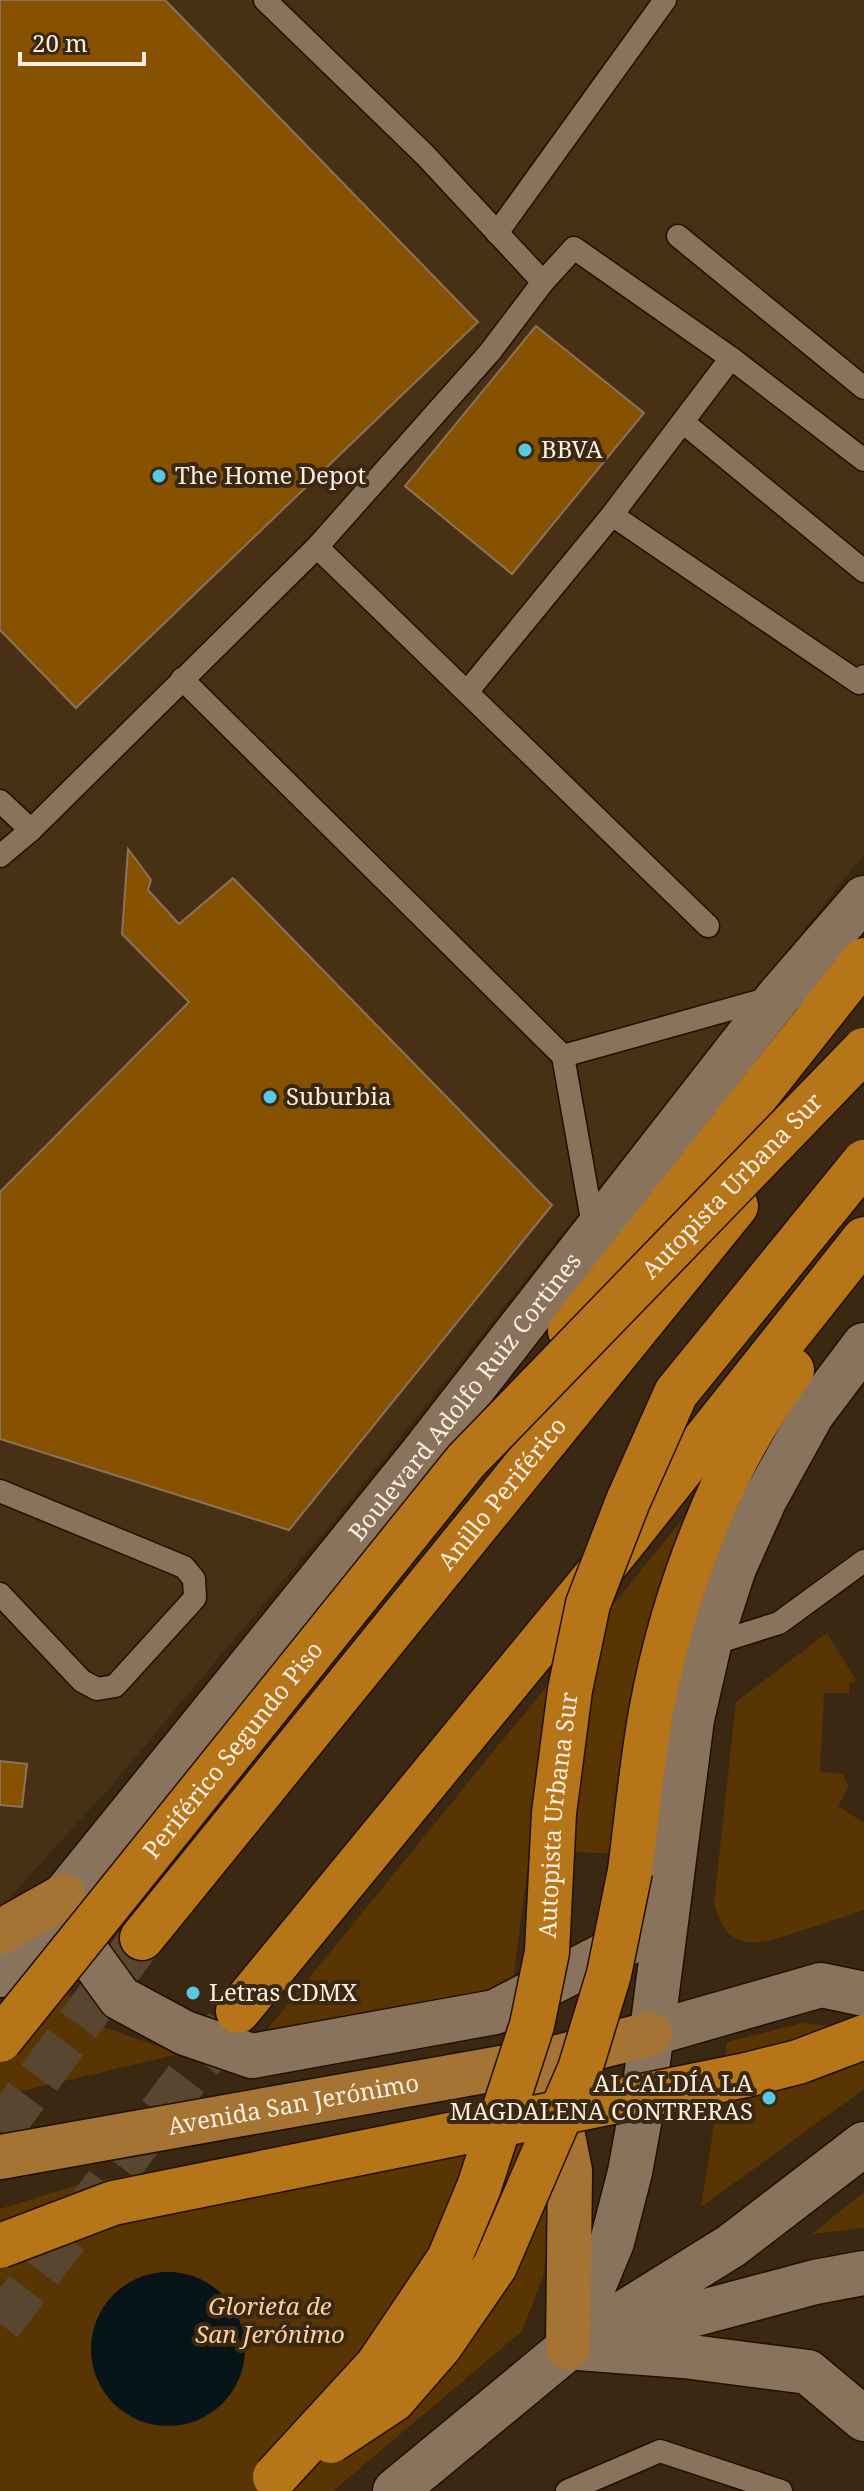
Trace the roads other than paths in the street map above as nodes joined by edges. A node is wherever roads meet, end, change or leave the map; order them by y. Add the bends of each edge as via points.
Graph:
1 (265, 0) edge
2 (660, 2) edge
3 (497, 233) junction
4 (678, 236) dead end
5 (543, 282) junction
6 (731, 358) junction
7 (864, 388) edge
8 (684, 423) junction
9 (864, 460) edge
10 (612, 515) junction
11 (317, 547) junction
12 (864, 571) edge
13 (864, 676) edge
14 (182, 679) junction
15 (467, 692) junction
16 (0, 801) edge
17 (31, 830) junction
18 (0, 856) edge
19 (864, 898) edge
20 (708, 926) dead end
21 (864, 960) edge
22 (779, 996) junction
23 (864, 1050) edge
24 (563, 1056) junction
25 (864, 1162) edge
26 (594, 1231) junction
27 (864, 1239) edge
28 (864, 1277) edge
29 (864, 1345) edge
30 (466, 1461) junction
31 (0, 1491) edge
32 (864, 1561) edge
33 (0, 1594) edge
34 (709, 1645) junction
35 (64, 1896) junction
36 (666, 1923) junction
37 (0, 1932) edge
38 (142, 1938) tunnel mouth
39 (864, 1971) edge
40 (0, 1975) edge
41 (821, 1985) junction
42 (864, 1994) edge
43 (238, 2011) tunnel mouth
44 (650, 2034) junction
45 (864, 2037) edge
46 (0, 2040) edge
47 (546, 2060) junction
48 (864, 2144) edge
49 (6, 2159) edge
50 (0, 2246) edge
51 (864, 2273) edge
52 (568, 2348) junction
53 (864, 2419) edge
54 (267, 2484) edge
55 (395, 2491) edge
56 (567, 2491) edge
57 (781, 2491) edge

1 - 3 lane via 425,155
2 - 3 lane
3 - 5 lane
4 - 7 lane
5 - 6 lane via 574,248
5 - 11 lane via 490,352
6 - 8 lane
6 - 9 lane
8 - 10 lane
8 - 12 lane
10 - 13 lane via 859,683
10 - 15 lane
11 - 14 lane
11 - 15 lane
14 - 17 lane
14 - 24 lane
15 - 20 lane
16 - 17 lane
17 - 18 lane
19 - 22 main road, Boulevard Adolfo Ruiz Cortines
21 - 30 highway, bridge
22 - 24 lane
22 - 26 main road, Boulevard Adolfo Ruiz Cortines
23 - 30 highway, Autopista Urbana Sur, bridge
23 - 38 highway, Anillo Periférico
24 - 26 lane
25 - 54 highway, Autopista Urbana Sur, bridge via 676,1393 585,1619 554,1813 547,1952 532,2025 479,2187 449,2259 377,2366
26 - 35 main road, Boulevard Adolfo Ruiz Cortines via 421,1455
27 - 43 highway via 622,1544
28 - 54 highway, bridge via 780,1386 726,1479 685,1576 652,1706 630,1871 609,1974 580,2069 495,2266 440,2346 393,2400
29 - 34 main road via 812,1414 765,1499 734,1568
30 - 46 highway, Periférico Segundo Piso, bridge
31 - 33 lane via 184,1567 194,1579 195,1598 115,1686 97,1689 82,1681
32 - 34 lane via 779,1623
34 - 36 main road via 692,1719
35 - 36 main road via 86,1951 120,1998 185,2033 252,2056 495,2012
35 - 37 main road
35 - 40 main road, Boulevard Adolfo Ruiz Cortines
36 - 44 main road
39 - 41 main road
41 - 42 main road, Avenida San Jerónimo
41 - 44 main road, Avenida San Jerónimo
44 - 47 main road, Avenida San Jerónimo
44 - 52 main road via 643,2101 612,2242
45 - 50 highway, bridge via 746,2075 113,2203
47 - 49 main road, Avenida San Jerónimo
47 - 52 main road via 570,2171
48 - 52 main road via 731,2246
51 - 52 main road
52 - 53 main road via 808,2372
52 - 55 main road
56 - 57 lane via 660,2451

